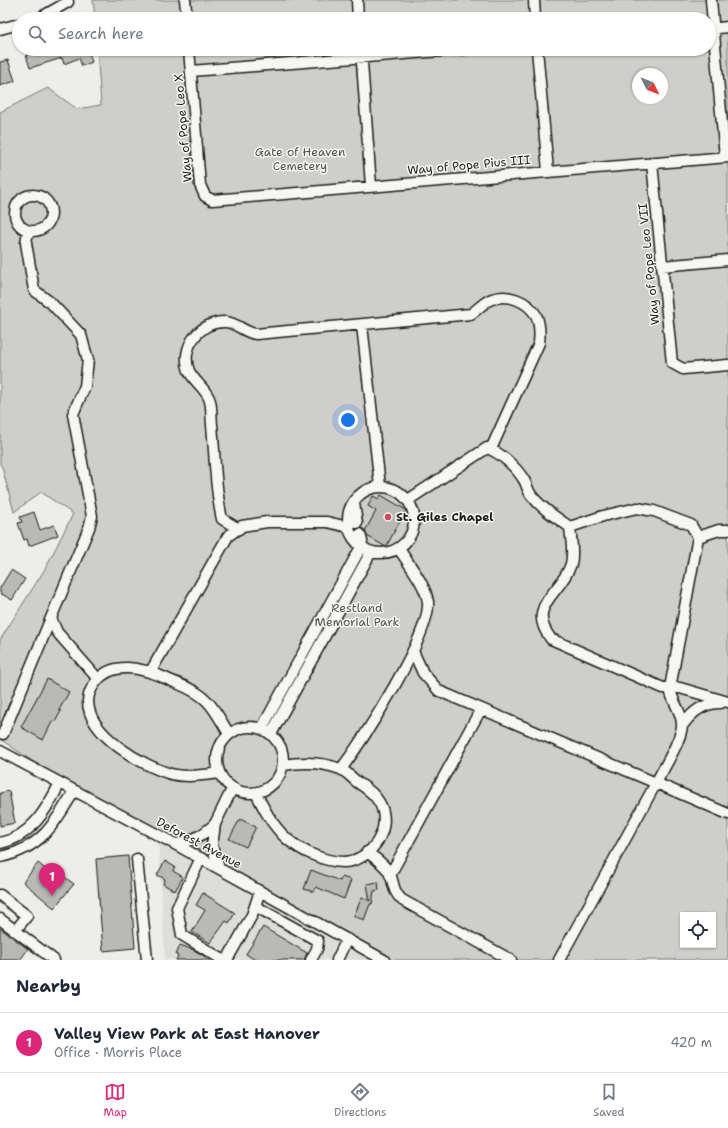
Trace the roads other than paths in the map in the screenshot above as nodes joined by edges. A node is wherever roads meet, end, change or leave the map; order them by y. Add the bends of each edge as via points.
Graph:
1 (185, 0) edge
2 (357, 0) edge
3 (534, 0) edge
4 (711, 0) edge
5 (68, 2) dead end
6 (50, 12) edge
7 (186, 12) edge
8 (358, 12) edge
9 (535, 12) edge
10 (711, 12) edge
11 (12, 26) edge
12 (728, 27) edge
13 (716, 28) edge
14 (0, 30) edge
15 (190, 56) edge
16 (342, 56) edge
17 (361, 56) edge
18 (538, 56) edge
19 (714, 56) edge
20 (191, 72) junction
21 (726, 157) edge
22 (652, 163) junction
23 (548, 171) junction
24 (371, 186) junction
25 (212, 200) joint
26 (28, 231) dead end
27 (728, 260) edge
28 (662, 266) junction
29 (362, 325) junction
30 (728, 365) edge
31 (492, 449) junction
32 (380, 486) junction
33 (408, 500) junction
34 (352, 525) junction
35 (570, 527) junction
36 (239, 529) junction
37 (728, 530) edge
38 (360, 534) dead end
39 (698, 537) junction
40 (361, 547) junction
41 (399, 549) junction
42 (371, 552) junction
43 (51, 618) junction
44 (413, 651) junction
45 (151, 672) junction
46 (98, 679) junction
47 (670, 688) junction
48 (728, 702) edge
49 (481, 709) junction
50 (682, 726) junction
51 (262, 728) junction
52 (3, 734) dead end
53 (229, 734) junction
54 (271, 734) junction
55 (0, 751) edge
56 (283, 765) junction
57 (342, 769) junction
58 (219, 773) junction
59 (60, 783) junction
60 (656, 783) junction
61 (232, 789) junction
62 (74, 791) junction
63 (256, 793) junction
64 (728, 814) edge
65 (215, 824) junction
66 (0, 843) edge
67 (176, 844) junction
68 (367, 852) junction
69 (0, 856) edge
70 (201, 858) junction
71 (137, 859) dead end
72 (219, 868) junction
73 (390, 875) junction
74 (260, 891) junction
75 (0, 895) edge
76 (255, 906) junction
77 (0, 919) edge
78 (15, 931) junction
79 (348, 939) junction
80 (50, 959) edge
81 (148, 960) edge
82 (222, 960) edge
83 (227, 960) edge
84 (311, 960) edge
85 (337, 960) edge
86 (384, 960) edge
87 (511, 960) edge
88 (559, 960) edge

1 - 7 street
2 - 8 street
3 - 9 street
4 - 10 street
5 - 6 street
11 - 14 street
12 - 13 street
15 - 20 street, Way of Pope Leo X
16 - 20 street
17 - 24 street
18 - 23 street
19 - 21 street
20 - 25 street, Way of Pope Leo X via 200,185 204,196
21 - 22 street, Way of Pope Pius III
22 - 23 street, Way of Pope Pius III
22 - 28 street, Way of Pope Leo VII
23 - 24 street, Way of Pope Pius III
24 - 25 street, Way of Pope Pius III
26 - 43 street via 26,243 34,290 52,303 81,335 88,360 85,386 73,414 92,516
27 - 28 street
28 - 30 street, Way of Pope Leo VII via 672,363 682,369
29 - 31 street via 471,314 491,299 506,296 522,301 536,315 540,331 539,343
29 - 32 street
29 - 36 street via 256,334 248,333 227,322 216,322 204,327 195,335 189,346 187,358 189,371 210,400 222,519
31 - 33 street via 480,450
31 - 35 street via 524,480 531,495 540,505
32 - 33 street via 399,492
32 - 34 street via 366,490 354,501 347,516
33 - 41 street via 415,521 410,537
34 - 36 street via 327,522 267,522 242,526
34 - 40 street via 352,537
35 - 39 street via 637,508 654,511 691,525
35 - 47 street via 571,563 564,581 547,600 541,612 542,628 551,639 572,649 663,688
36 - 45 street via 228,536
37 - 39 street
38 - 40 street
39 - 47 street
40 - 42 street
40 - 51 street
41 - 42 street via 389,553
41 - 44 street via 420,581 428,602 424,624
42 - 54 street
43 - 46 street via 57,632
43 - 52 street
44 - 49 street via 423,673 439,691
44 - 57 street via 377,716
45 - 46 street via 117,667 104,672
45 - 53 street via 207,700
46 - 58 street via 92,686 88,701 93,718 112,741 149,766 172,774 198,776
47 - 48 street via 680,688
47 - 50 street
48 - 50 street via 704,706 689,716
49 - 60 street
49 - 73 street
50 - 60 street via 675,747
51 - 53 street via 250,726 239,728
51 - 54 street
53 - 58 street via 217,752
54 - 56 street via 282,748
55 - 59 street, Deforest Avenue
56 - 57 street via 315,764
56 - 63 street via 280,776 273,784
57 - 68 street via 380,802 384,830 376,845
58 - 61 street
59 - 62 street, Deforest Avenue
59 - 66 street via 44,814 16,837
60 - 64 street
60 - 88 street
61 - 63 street via 242,793
61 - 65 street
62 - 67 street, Deforest Avenue
62 - 69 street via 54,824 43,836 22,850
63 - 68 street via 275,826 287,839 303,850 327,860 346,862
65 - 67 street via 193,840
65 - 72 street via 212,846
67 - 70 street, Deforest Avenue
68 - 73 street via 383,864
70 - 72 street, Deforest Avenue
70 - 82 street via 177,908 182,935
71 - 81 street
72 - 74 street, Deforest Avenue
73 - 87 street via 394,892 402,900
74 - 76 street
74 - 79 street, Deforest Avenue
75 - 78 street via 27,916
76 - 83 street
76 - 84 street via 318,941
77 - 78 street
78 - 80 street
79 - 85 street
79 - 86 street, Deforest Avenue

